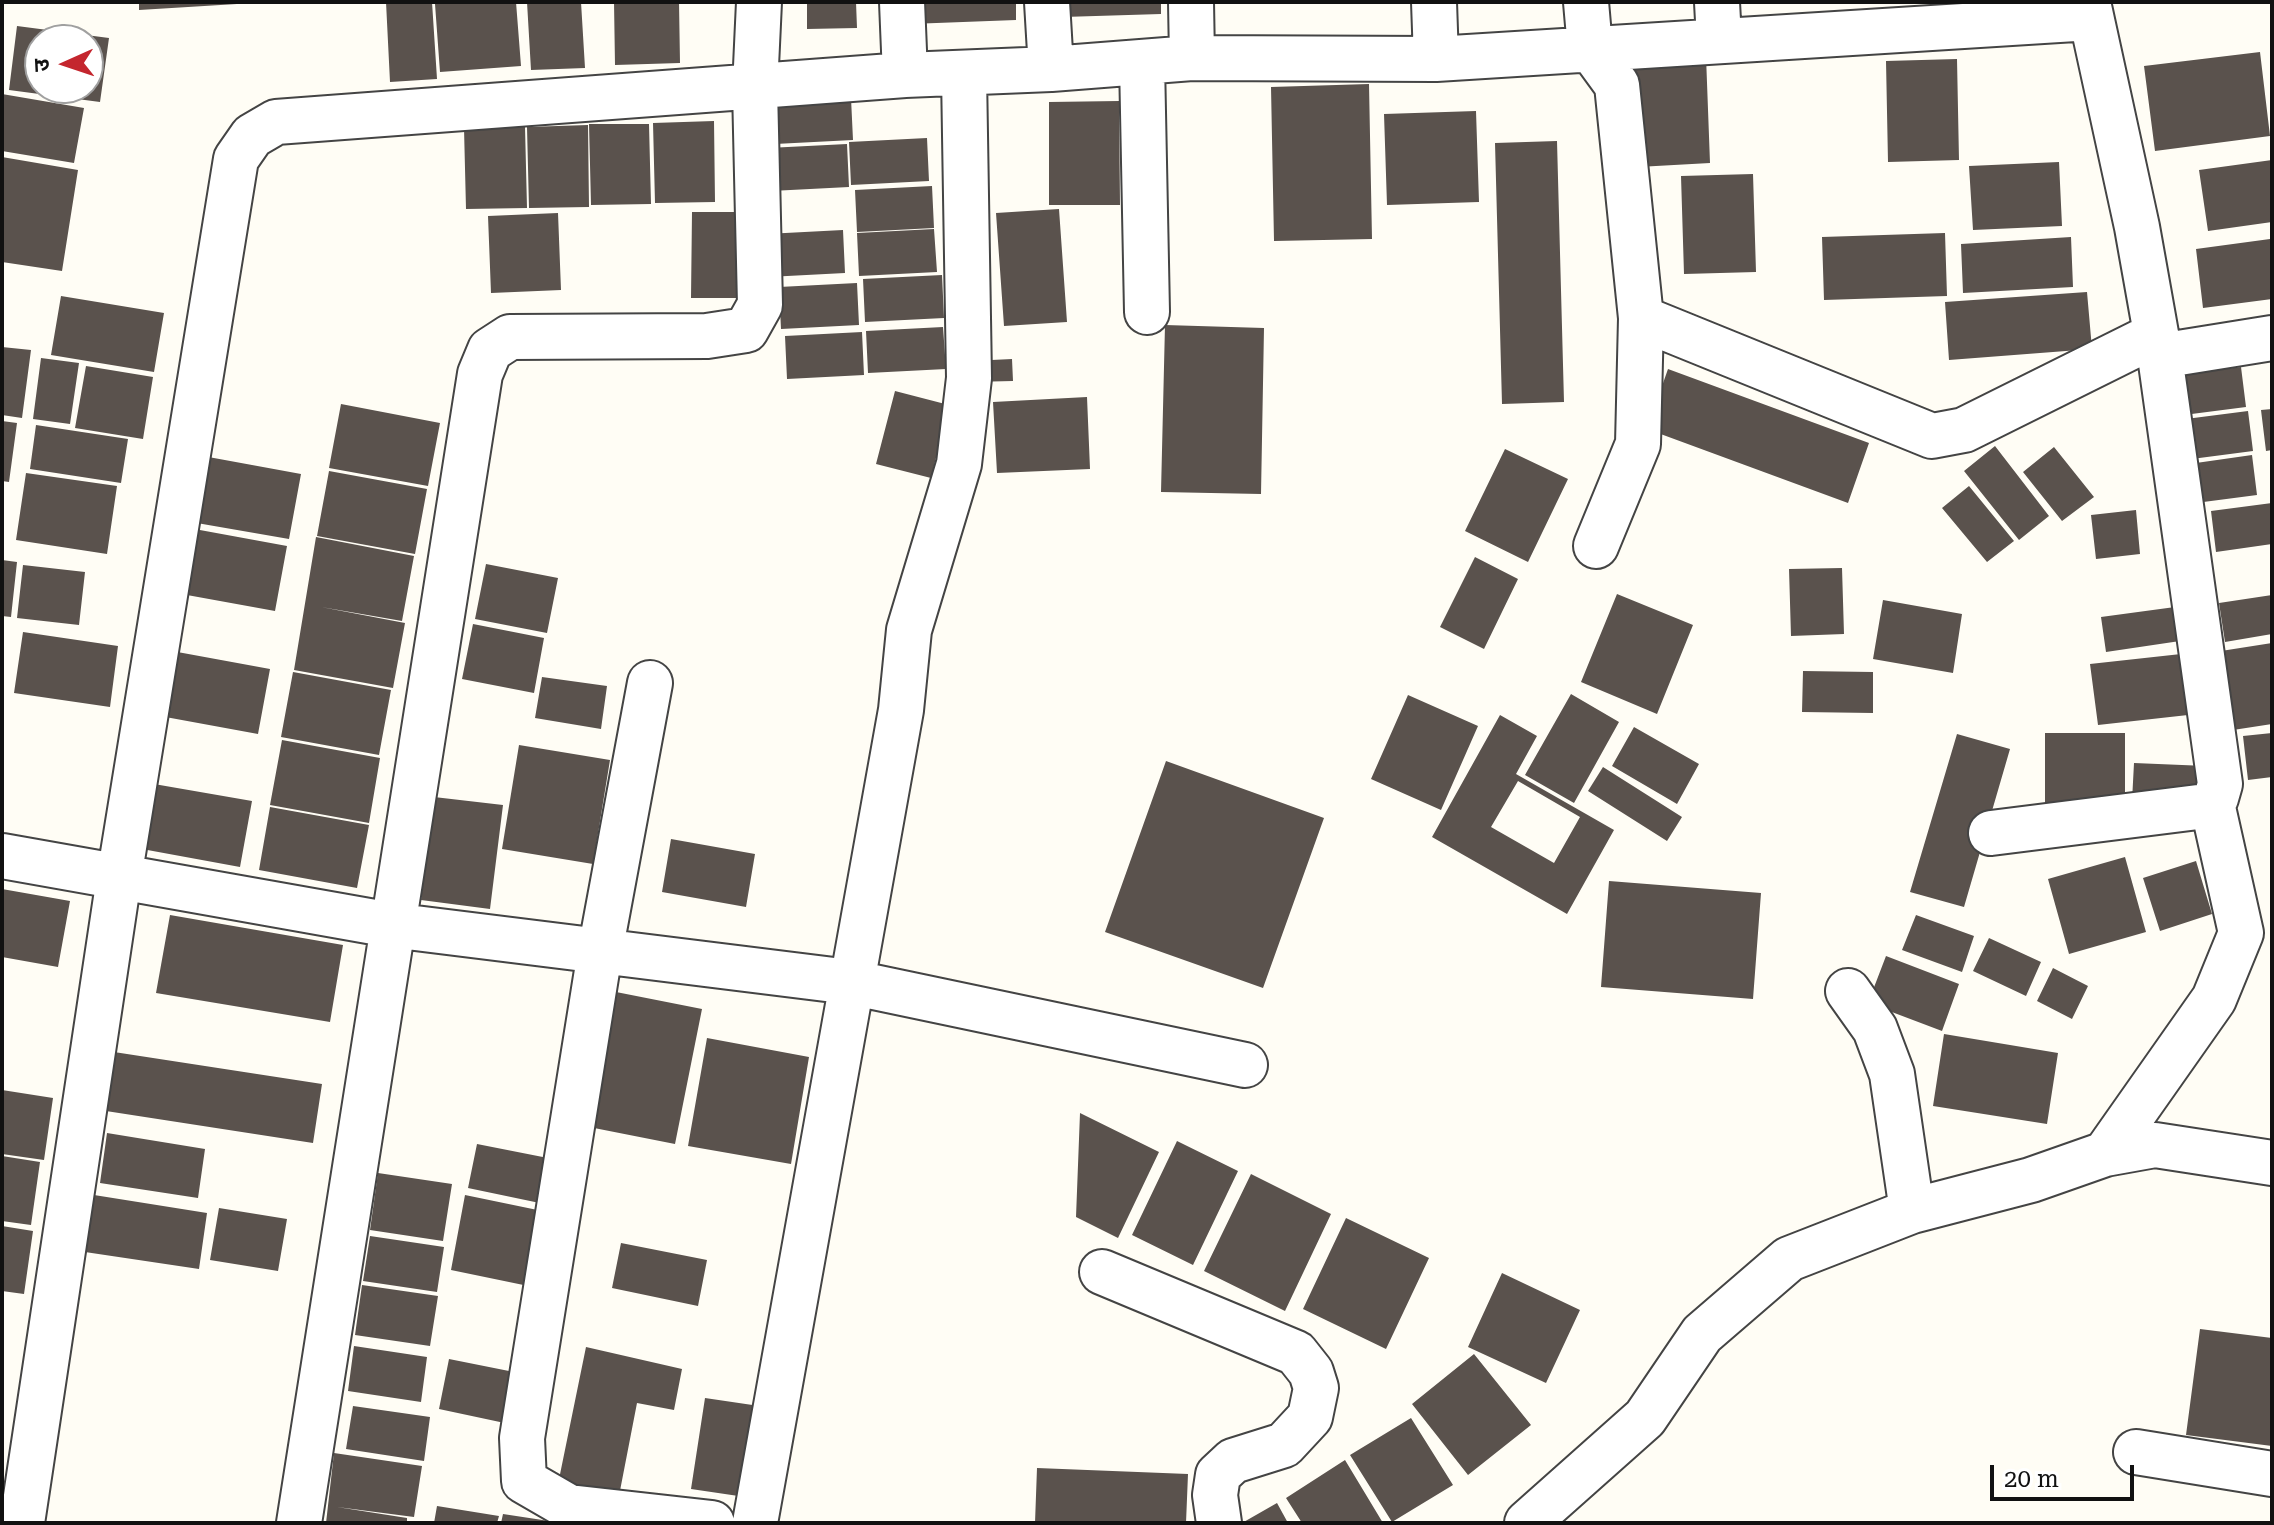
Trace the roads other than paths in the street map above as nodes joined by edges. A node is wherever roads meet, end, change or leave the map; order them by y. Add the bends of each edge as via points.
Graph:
1 (759, 2) edge
2 (902, 2) edge
3 (1047, 2) edge
4 (1191, 2) edge
5 (1434, 2) edge
6 (1586, 2) edge
7 (2089, 10) edge
8 (1855, 17) edge
9 (1718, 21) edge
10 (1590, 48) junction
11 (1192, 58) junction
12 (1436, 59) junction
13 (1142, 62) junction
14 (1051, 69) junction
15 (964, 74) junction
16 (905, 75) junction
17 (755, 88) junction
18 (1147, 312) dead end
19 (1641, 318) junction
20 (2272, 338) edge
21 (2157, 346) junction
22 (1596, 546) dead end
23 (650, 683) dead end
24 (2212, 803) junction
25 (1991, 833) dead end
26 (2, 856) edge
27 (119, 878) junction
28 (391, 925) junction
29 (600, 952) junction
30 (850, 982) junction
31 (1848, 991) dead end
32 (1245, 1065) dead end
33 (2105, 1154) junction
34 (2272, 1163) edge
35 (1912, 1211) junction
36 (1102, 1272) dead end
37 (2136, 1452) dead end
38 (2272, 1474) edge
39 (22, 1523) edge
40 (299, 1523) edge
41 (712, 1523) edge
42 (755, 1523) edge
43 (1219, 1523) edge
44 (1527, 1523) edge

1 - 17 street
2 - 16 street
3 - 14 street
4 - 11 street
5 - 12 street
6 - 10 street
7 - 8 street
7 - 21 street via 2137,227
8 - 9 street
9 - 10 street
10 - 12 street
10 - 19 street via 1617,85
11 - 12 street
11 - 13 street
13 - 14 street
13 - 18 street
14 - 15 street
15 - 16 street
15 - 30 street via 969,378 965,420 959,464 909,630 901,710
16 - 17 street
17 - 27 street via 276,122 252,136 236,159
17 - 28 street via 760,305 746,330 707,336 510,337 490,350 480,374
19 - 21 street via 1932,436 1964,430
19 - 22 street via 1638,444
20 - 21 street
21 - 24 street via 2220,784
23 - 29 street
24 - 25 street
24 - 33 street via 2241,933 2214,999
26 - 27 street
27 - 28 street
27 - 39 street
28 - 29 street
28 - 40 street
29 - 30 street
29 - 41 street via 522,1438 524,1481 569,1507
30 - 32 street
30 - 42 street
31 - 35 street via 1875,1029 1892,1074
33 - 34 street via 2155,1145
33 - 35 street
35 - 44 street via 1789,1259 1702,1334 1645,1418
36 - 43 street via 1296,1353 1311,1372 1316,1388 1310,1417 1284,1445 1233,1461 1218,1475
37 - 38 street

